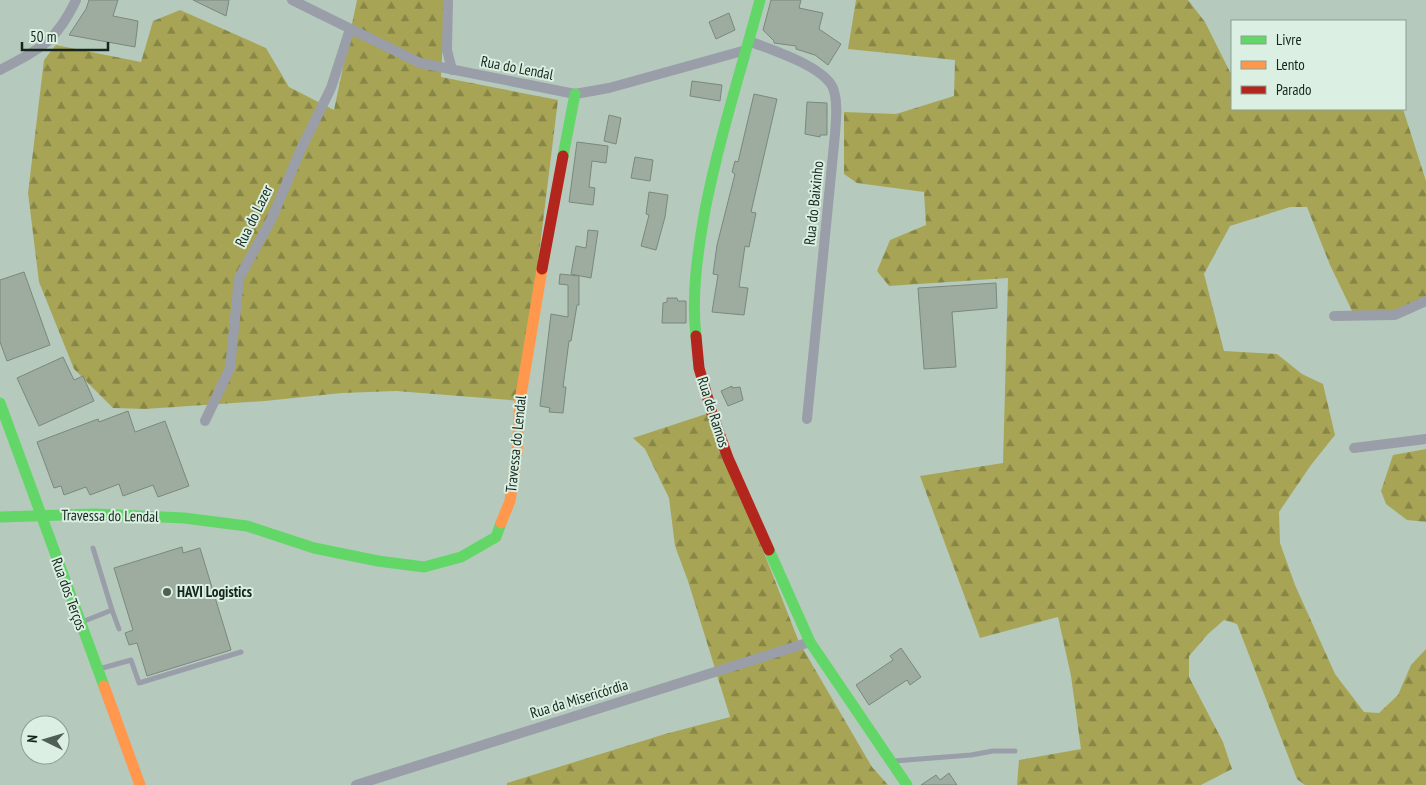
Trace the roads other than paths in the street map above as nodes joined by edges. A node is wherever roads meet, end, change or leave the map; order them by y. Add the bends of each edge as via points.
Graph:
1 (76, 0) edge
2 (292, 0) edge
3 (448, 0) edge
4 (760, 0) edge
5 (350, 29) junction
6 (747, 45) junction
7 (0, 70) edge
8 (452, 70) junction
9 (575, 94) junction
10 (1426, 301) edge
11 (1334, 316) dead end
12 (0, 403) edge
13 (807, 419) dead end
14 (206, 421) dead end
15 (1426, 439) edge
16 (1354, 448) dead end
17 (41, 515) junction
18 (0, 517) edge
19 (92, 548) dead end
20 (112, 610) junction
21 (79, 623) junction
22 (119, 629) dead end
23 (810, 642) junction
24 (241, 652) dead end
25 (96, 670) junction
26 (1015, 751) dead end
27 (891, 761) junction
28 (140, 785) edge
29 (356, 785) edge
30 (907, 785) edge

1 - 7 street via 53,38
2 - 5 street, Rua do Lendal
3 - 8 street via 447,50
4 - 6 street, Rua de Ramos
5 - 8 street, Rua do Lendal via 420,64
5 - 14 street, Rua do Lazer via 331,88 271,220 239,278 230,368
6 - 9 street, Rua do Lendal via 608,88
6 - 13 street, Rua do Baixinho via 811,67 825,76 834,89 836,134
6 - 23 street, Rua de Ramos via 713,168 698,248 695,329 699,368 728,458
8 - 9 street, Rua do Lendal
9 - 17 street, Travessa do Lendal via 520,401 510,501 496,537 462,557 424,567 314,548 247,526 184,518
10 - 11 street via 1395,315
12 - 17 street, Rua dos Terços
15 - 16 street
17 - 18 street, Travessa do Lendal
17 - 21 street, Rua dos Terços
19 - 20 lane
20 - 21 lane
20 - 22 lane
21 - 25 street, Rua dos Terços
23 - 27 street, Rua de Ramos
23 - 29 street, Rua da Misericórdia
24 - 25 lane via 139,683 131,660
25 - 28 street, Rua dos Terços
26 - 27 lane
27 - 30 street, Rua de Ramos

